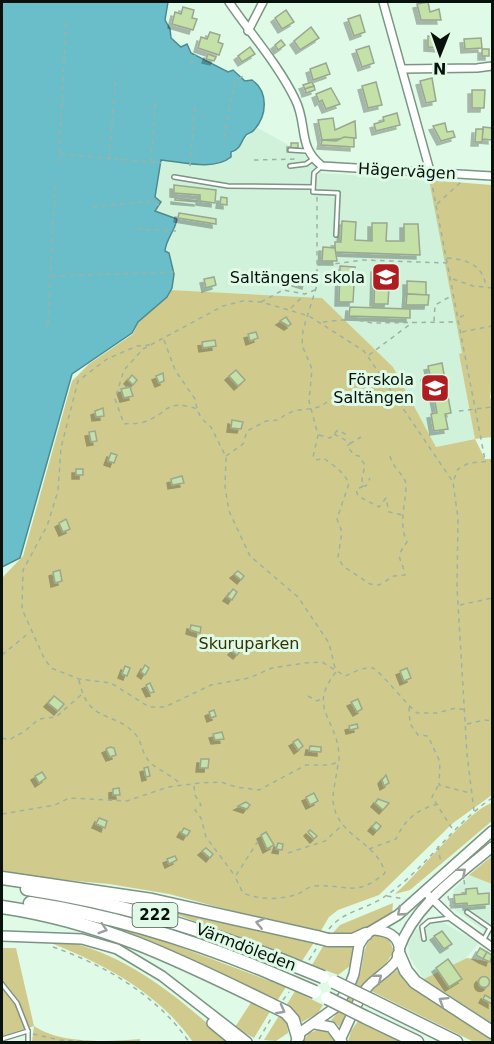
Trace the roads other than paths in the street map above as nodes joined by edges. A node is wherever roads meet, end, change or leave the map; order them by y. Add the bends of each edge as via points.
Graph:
1 (229, 2) edge
2 (263, 2) edge
3 (383, 2) edge
4 (248, 31) junction
5 (492, 66) edge
6 (402, 69) junction
7 (290, 150) dead end
8 (309, 155) junction
9 (290, 166) dead end
10 (321, 166) junction
11 (431, 174) junction
12 (492, 176) edge
13 (174, 177) dead end
14 (313, 187) junction
15 (336, 235) dead end
16 (492, 831) edge
17 (492, 847) edge
18 (2, 878) edge
19 (24, 884) junction
20 (2, 886) edge
21 (424, 891) junction
22 (432, 899) junction
23 (2, 901) edge
24 (2, 907) edge
25 (26, 907) junction
26 (467, 912) dead end
27 (452, 918) junction
28 (371, 932) junction
29 (2, 936) edge
30 (424, 939) dead end
31 (483, 940) junction
32 (492, 947) edge
33 (399, 952) junction
34 (2, 984) edge
35 (177, 988) junction
36 (315, 1024) junction
37 (28, 1031) junction
38 (492, 1032) edge
39 (2, 1039) edge
40 (295, 1040) edge
41 (341, 1040) edge
42 (28, 1042) edge
43 (235, 1042) edge
44 (247, 1042) edge
45 (417, 1042) edge
46 (456, 1042) edge

1 - 4 street
2 - 4 street
3 - 6 street
4 - 8 street via 296,101
5 - 6 street
6 - 11 street
7 - 8 lane
8 - 9 lane via 306,164
8 - 10 street
10 - 11 street, Hägervägen
10 - 14 lane via 315,173
11 - 12 street, Hägervägen
13 - 14 lane via 228,186
14 - 15 lane via 313,192 338,193
16 - 21 main road
22 -> 17 main road
18 - 19 highway
19 - 20 highway, 222
28 -> 19 highway via 353,940 322,939 152,900
19 - 46 highway, Värmdöleden / 222, bridge via 193,926 328,980
21 - 22 street
21 -> 28 main road via 398,915
22 - 27 street
22 - 33 main road via 408,927
23 - 25 highway, 222
24 - 25 highway
25 -> 40 highway via 146,945 286,1012 293,1020
25 - 45 highway, Värmdöleden / 222, bridge via 93,915 219,951
26 - 31 lane via 490,928
27 - 30 lane via 429,921 422,927
27 - 31 street
28 - 33 main road via 392,935
28 - 36 main road via 359,945 353,980 336,1007
29 - 35 main road via 82,939 117,949 138,959
31 - 32 street
38 -> 33 highway via 415,982
41 -> 33 main road via 366,988 388,970
34 - 37 lane via 17,1003
35 - 43 main road
35 - 44 main road
36 - 40 main road
36 - 41 main road via 331,1027
37 - 39 lane
37 - 42 lane

